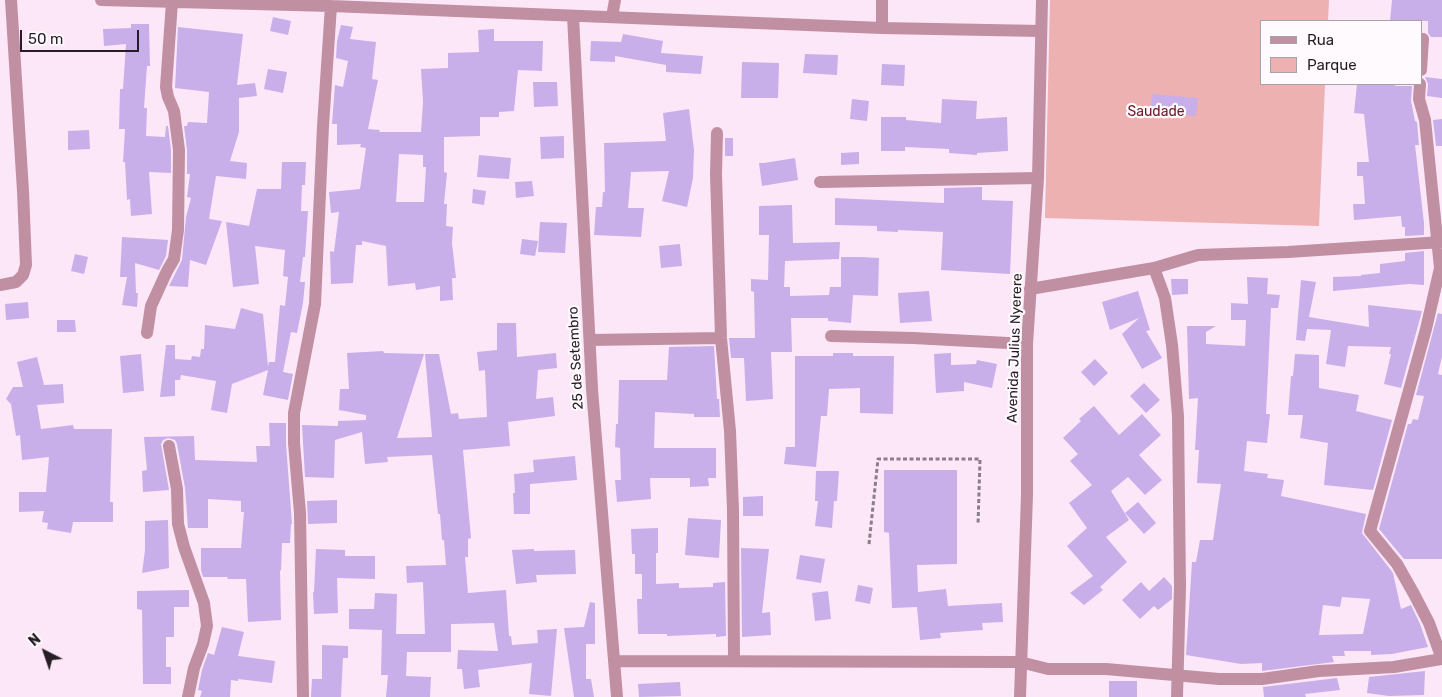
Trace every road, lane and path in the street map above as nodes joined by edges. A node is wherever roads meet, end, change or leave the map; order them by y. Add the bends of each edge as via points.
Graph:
1 (11, 0) edge
2 (101, 0) edge
3 (615, 0) edge
4 (882, 0) edge
5 (1042, 0) edge
6 (153, 1) edge
7 (172, 2) junction
8 (332, 6) junction
9 (573, 16) junction
10 (612, 17) junction
11 (882, 28) junction
12 (1041, 31) junction
13 (1423, 38) dead end
14 (1422, 54) edge
15 (1420, 85) edge
16 (717, 133) dead end
17 (1038, 178) junction
18 (820, 182) dead end
19 (1440, 242) edge
20 (1154, 268) junction
21 (0, 285) edge
22 (1030, 289) junction
23 (147, 333) dead end
24 (831, 336) dead end
25 (721, 338) junction
26 (590, 340) junction
27 (1027, 344) junction
28 (168, 446) dead end
29 (978, 525) dead end
30 (869, 544) dead end
31 (614, 661) junction
32 (734, 661) junction
33 (1020, 662) junction
34 (1178, 674) junction
35 (188, 697) edge
36 (303, 697) edge
37 (617, 697) edge
38 (1020, 697) edge
39 (1177, 697) edge

1 - 21 street via 26,265 16,282
2 - 6 street
3 - 10 street
4 - 11 street
5 - 12 street, Avenida Julius Nyerere
6 - 7 street
7 - 8 street
7 - 23 street via 166,87 174,111 179,150 178,230 174,259 151,306
8 - 9 street
8 - 36 street via 315,304 294,413 300,513
9 - 10 street
9 - 26 street, 25 de Setembro
10 - 11 street
11 - 12 street
12 - 17 street, Avenida Julius Nyerere
13 - 14 street
15 - 19 street via 1419,98 1425,120
16 - 25 street
17 - 18 street
17 - 22 street, Avenida Julius Nyerere
19 - 20 street via 1198,255
19 - 34 street via 1436,290 1370,531 1397,564 1429,623 1442,658 1394,667 1319,670 1262,679 1219,679
20 - 22 street
20 - 34 street via 1165,298 1178,416
22 - 27 street, Avenida Julius Nyerere
24 - 27 street
25 - 26 street
25 - 32 street via 730,431
26 - 31 street, 25 de Setembro
27 - 33 street, Avenida Julius Nyerere via 1027,495
28 - 35 street via 177,490 180,531 204,603 207,626
29 - 30 path via 980,459 878,459
31 - 32 street
31 - 37 street, 25 de Setembro
32 - 33 street
33 - 34 street via 1048,669
33 - 38 street, Avenida Julius Nyerere
34 - 39 street

